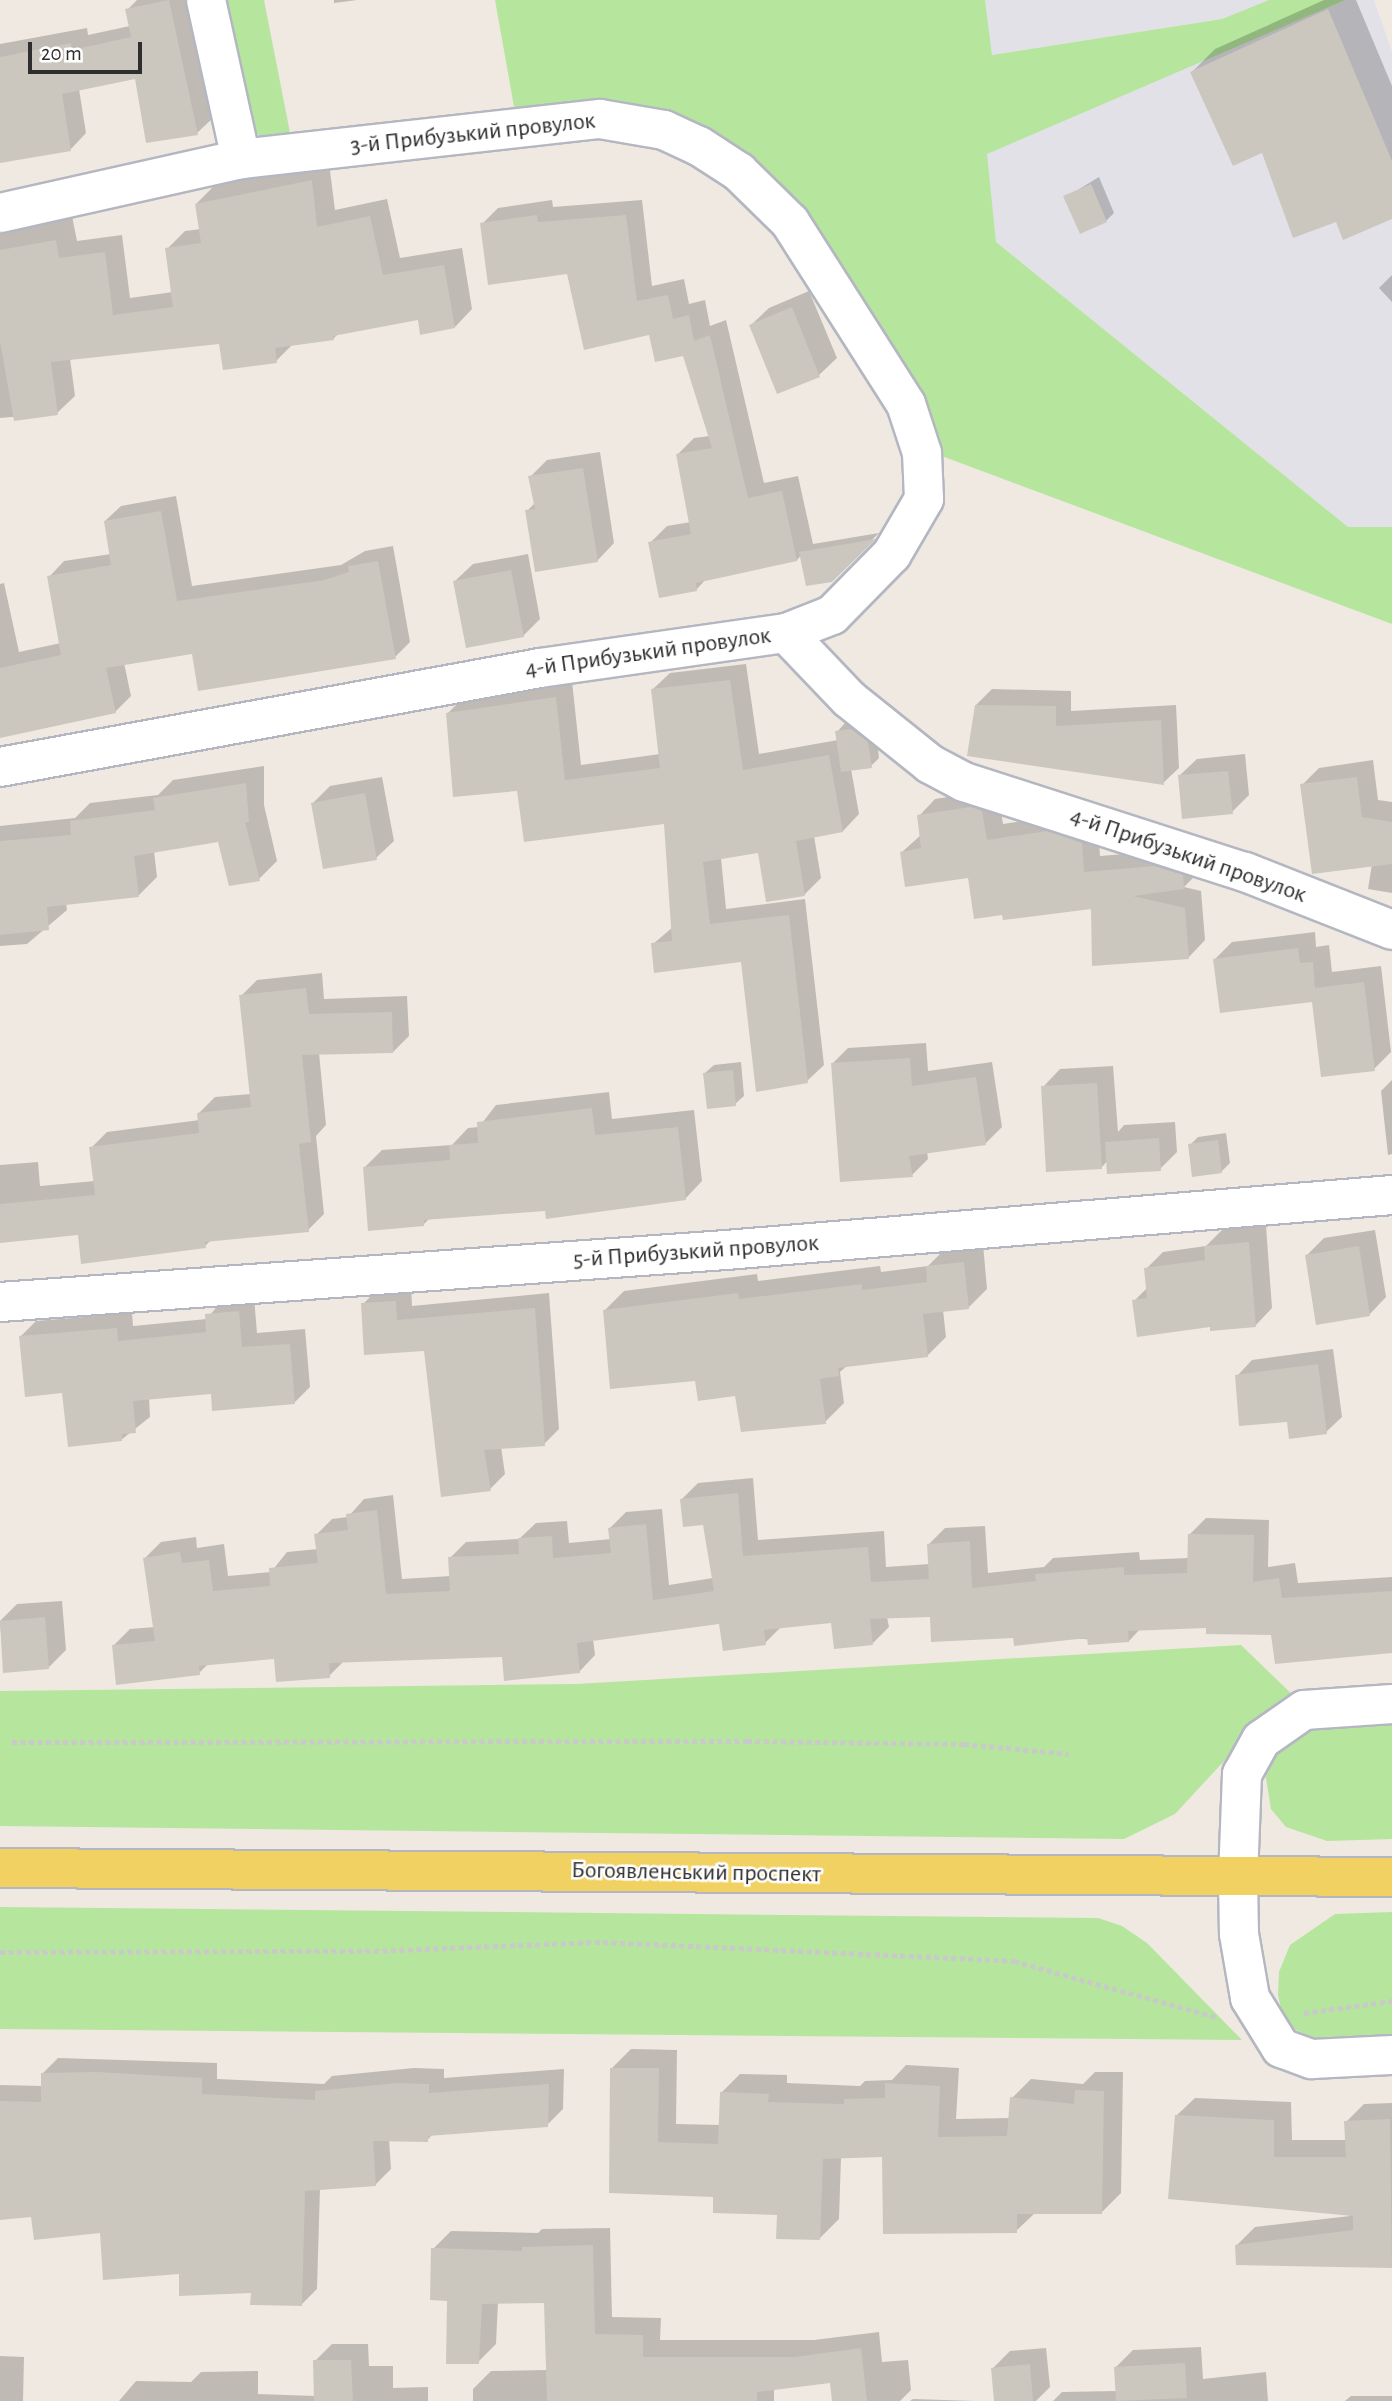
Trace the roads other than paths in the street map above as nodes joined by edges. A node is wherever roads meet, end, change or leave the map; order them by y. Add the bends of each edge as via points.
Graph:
1 (206, 0) edge
2 (240, 159) junction
3 (0, 213) edge
4 (786, 633) junction
5 (0, 767) edge
6 (1392, 930) edge
7 (1392, 1195) edge
8 (0, 1302) edge
9 (1392, 1704) edge
10 (0, 1868) edge
11 (1392, 1877) edge
12 (1238, 1878) junction
13 (1392, 2055) edge

1 - 2 street
2 - 3 street, 3-й Прибузький провулок
2 - 4 street, 3-й Прибузький провулок via 600,119 664,130 739,172 790,222 906,404 927,477 924,499 892,554 832,615
4 - 5 street, 4-й Прибузький провулок via 540,667
4 - 6 street, 4-й Прибузький провулок via 849,699 930,764 964,782 1245,872
7 - 8 street, 5-й Прибузький провулок via 726,1250
9 - 12 street via 1304,1710 1261,1740 1242,1774
10 - 12 main road, Богоявленський проспект
11 - 12 main road, Богоявленський проспект
12 - 13 street via 1239,1934 1250,1998 1281,2048 1312,2059

